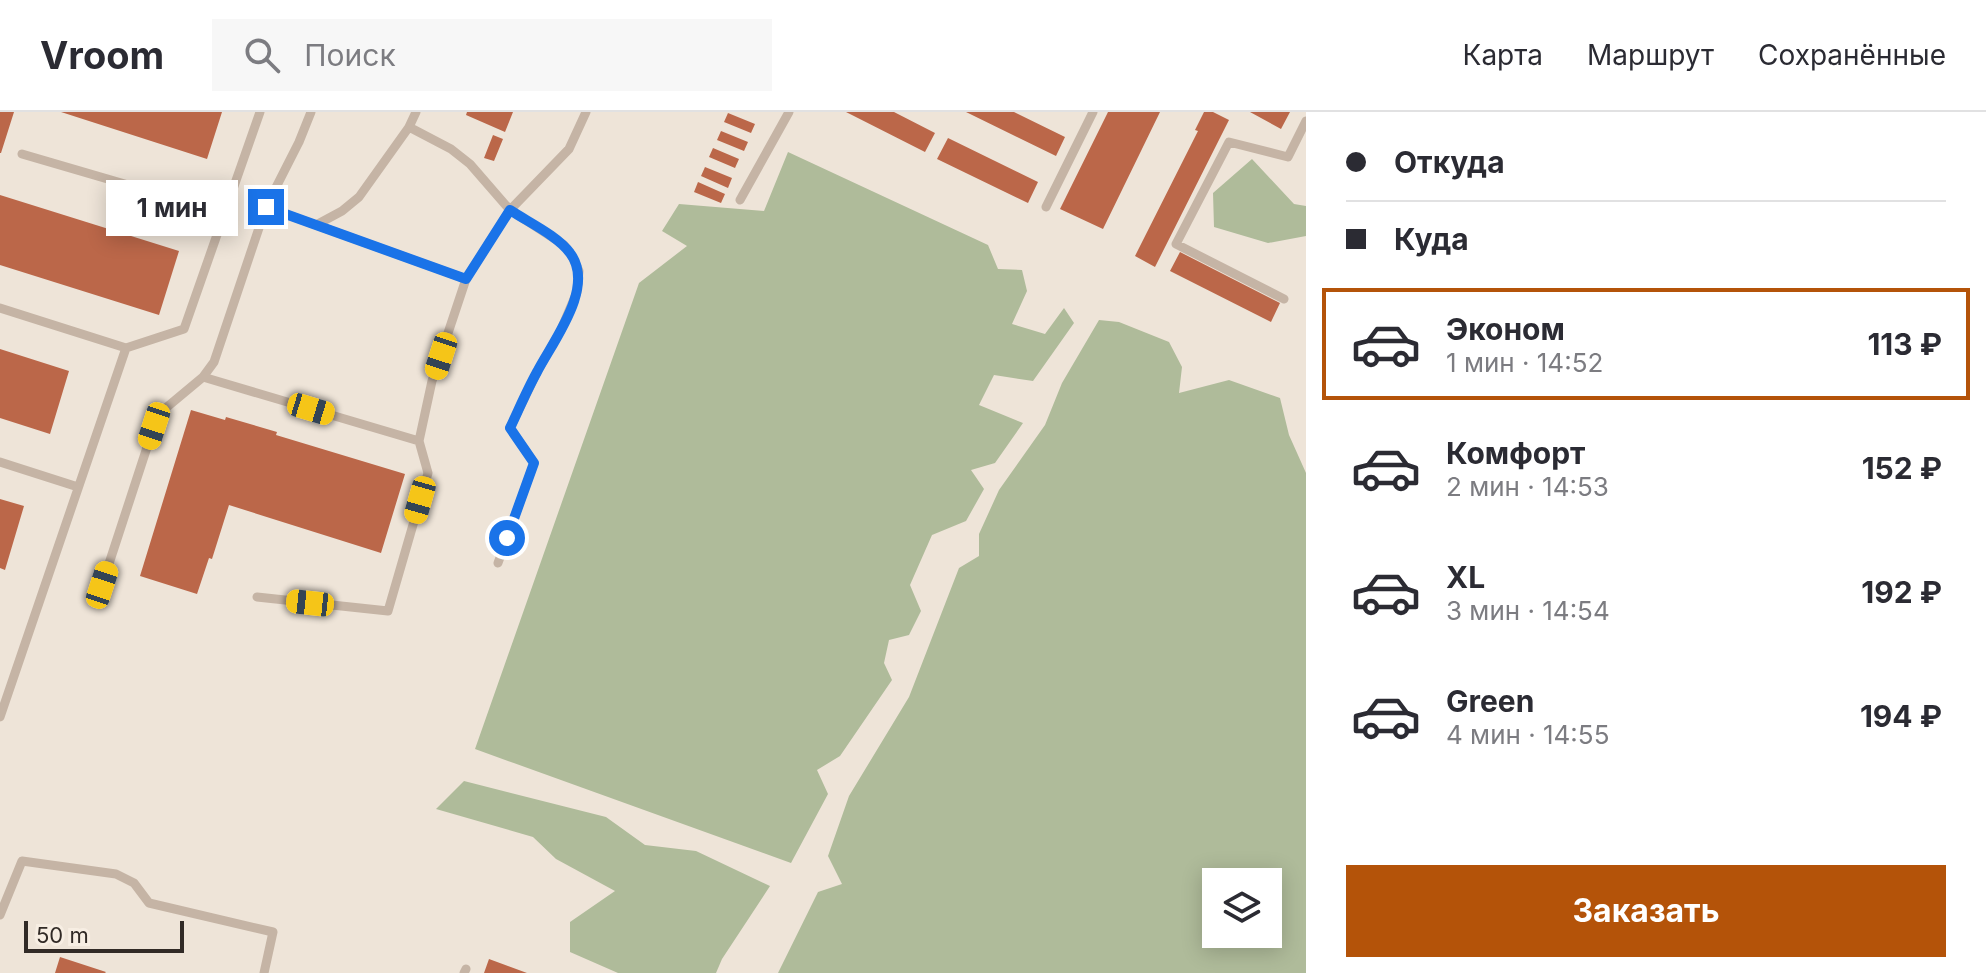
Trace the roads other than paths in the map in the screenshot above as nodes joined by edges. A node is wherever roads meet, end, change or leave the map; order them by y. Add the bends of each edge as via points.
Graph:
1 (260, 112) edge
2 (311, 112) edge
3 (416, 112) edge
4 (586, 112) edge
5 (789, 112) edge
6 (1093, 112) edge
7 (1306, 121) edge
8 (409, 127) junction
9 (22, 154) dead end
10 (740, 200) dead end
11 (266, 207) junction
12 (1046, 207) dead end
13 (510, 210) junction
14 (224, 213) junction
15 (316, 225) junction
16 (466, 279) junction
17 (1284, 299) dead end
18 (0, 308) edge
19 (126, 348) junction
20 (203, 377) junction
21 (419, 441) junction
22 (0, 462) edge
23 (78, 487) junction
24 (498, 563) dead end
25 (102, 585) dead end
26 (257, 597) dead end
27 (0, 717) edge
28 (0, 915) edge
29 (264, 973) edge

1 - 14 lane
2 - 11 lane
3 - 8 lane
4 - 13 lane via 569,149
5 - 10 lane
6 - 12 lane
7 - 17 lane via 1288,157 1229,142 1176,244
8 - 13 lane via 470,164
8 - 15 lane via 359,197
9 - 14 lane
11 - 15 lane
11 - 20 lane via 214,362
13 - 16 lane
13 - 24 lane via 564,245 579,271 577,292 560,332 510,428 534,463
14 - 19 lane via 184,329
15 - 16 lane
16 - 21 lane via 432,381
18 - 19 lane
19 - 23 lane
20 - 21 lane
20 - 25 lane via 167,407 154,426
21 - 26 lane via 428,473 388,611
22 - 23 lane
23 - 27 lane
28 - 29 lane via 22,861 116,874 134,883 149,903 273,932

